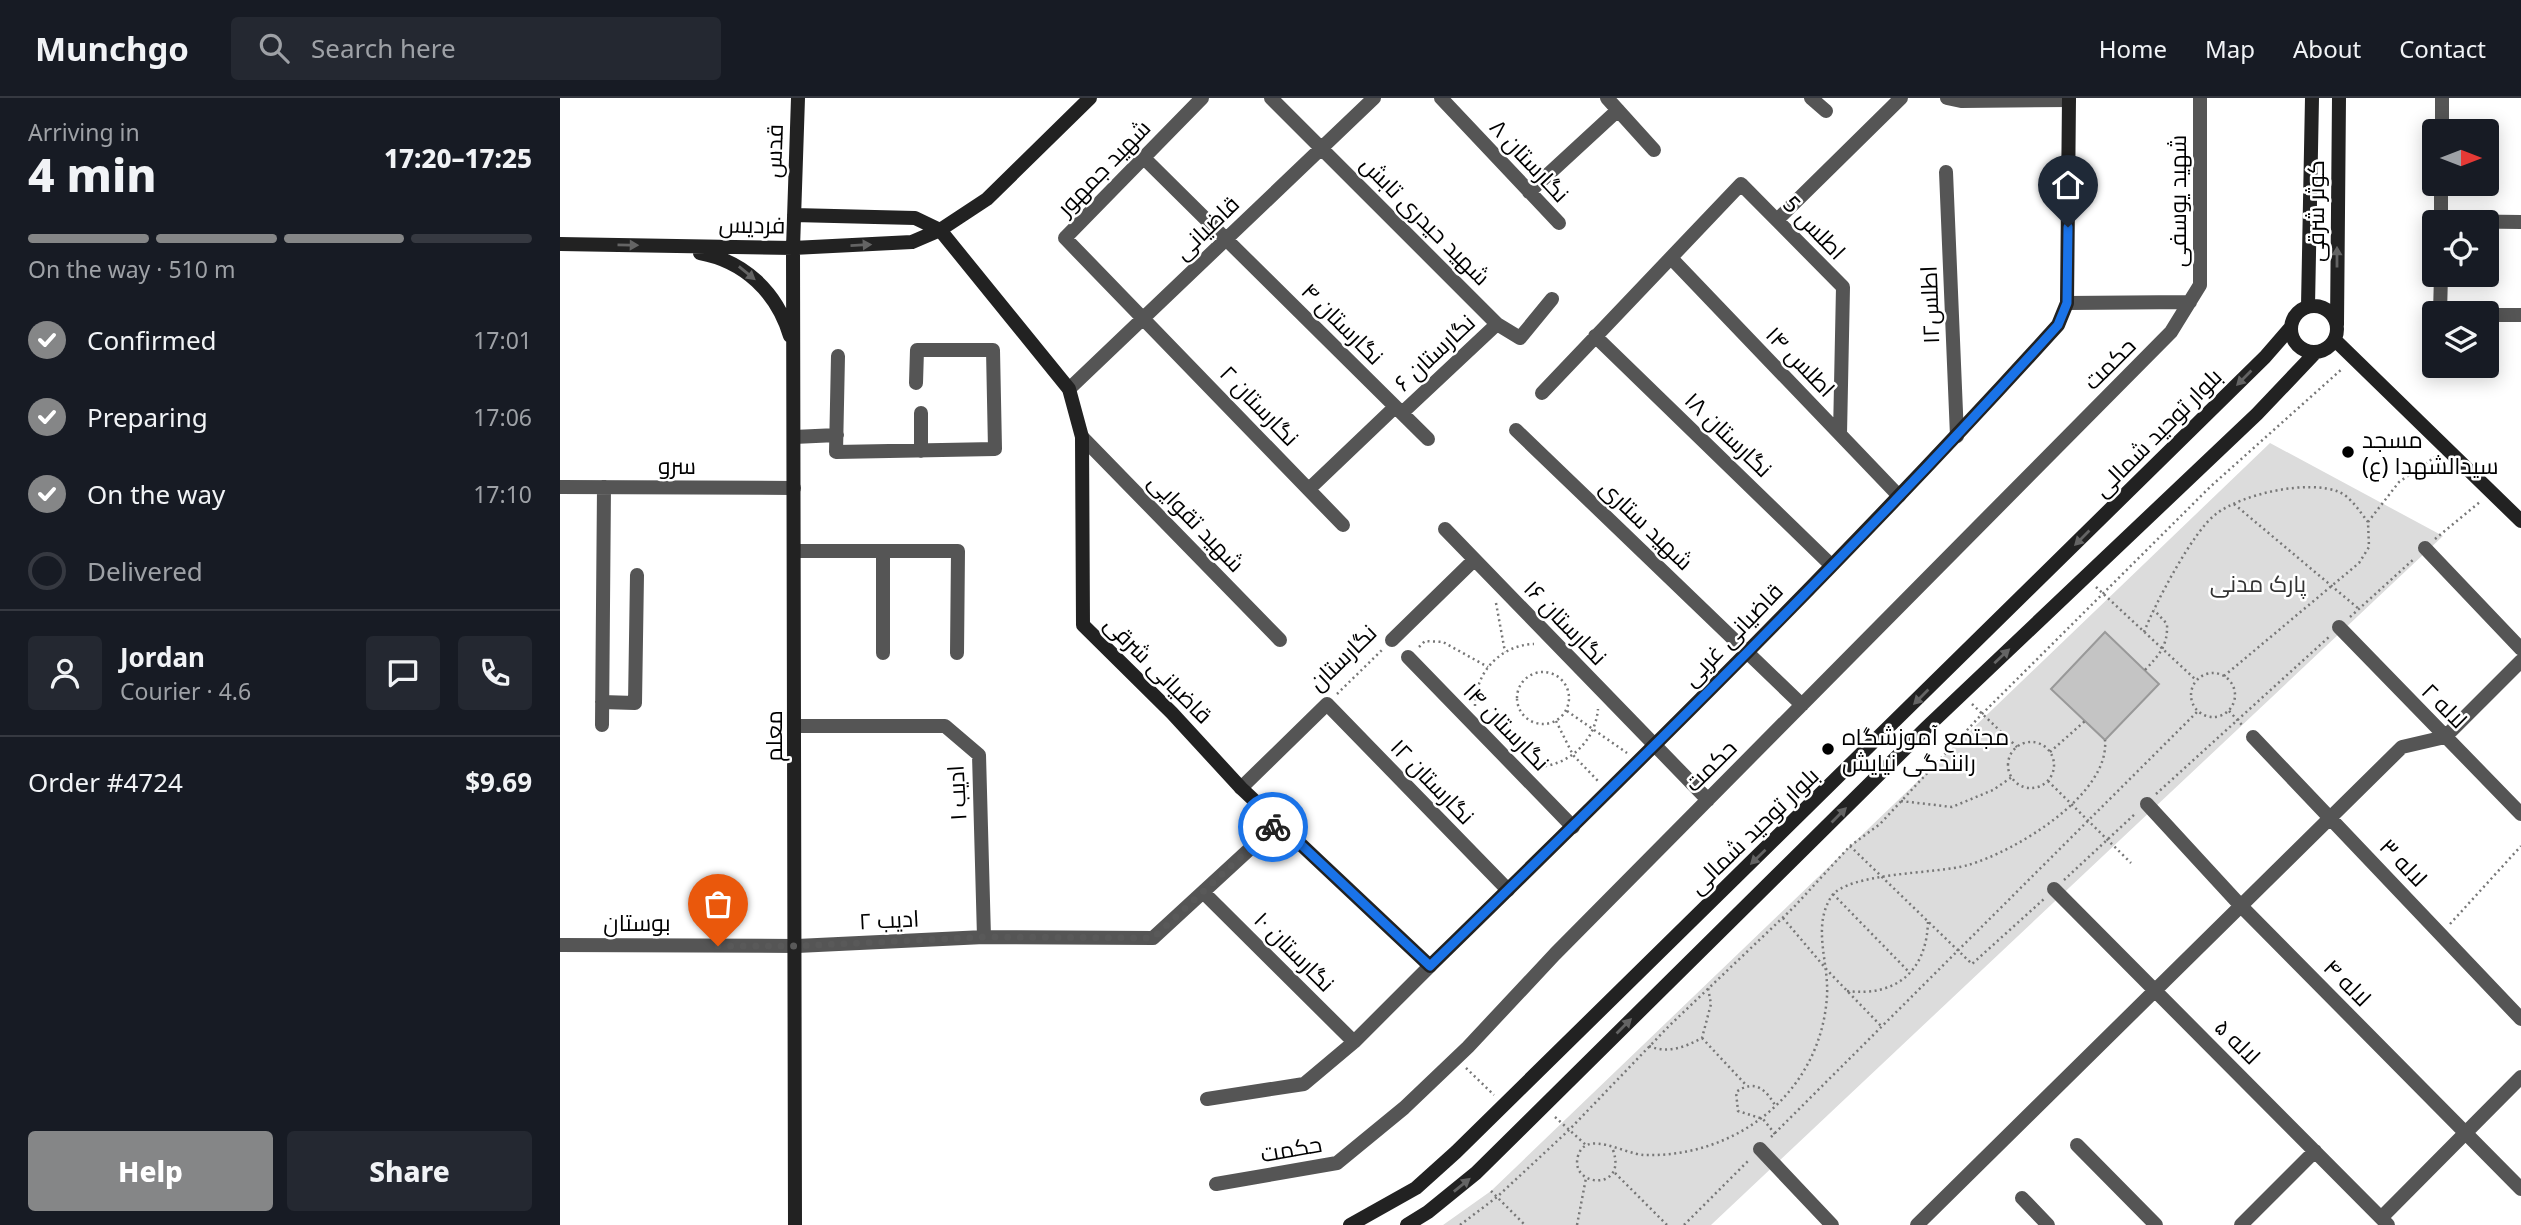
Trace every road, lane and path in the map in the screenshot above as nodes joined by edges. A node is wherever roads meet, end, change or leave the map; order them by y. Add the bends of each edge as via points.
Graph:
1 (798, 98) edge
2 (1090, 98) edge
3 (1202, 98) edge
4 (1271, 98) edge
5 (1374, 98) edge
6 (1441, 98) edge
7 (1607, 98) edge
8 (1811, 98) edge
9 (1901, 98) edge
10 (1947, 98) edge
11 (2200, 98) edge
12 (2312, 98) edge
13 (2339, 98) edge
14 (2442, 98) edge
15 (2069, 99) edge
16 (1618, 110) junction
17 (1826, 111) dead end
18 (2442, 119) edge
19 (1322, 148) junction
20 (1654, 149) dead end
21 (1144, 158) junction
22 (1946, 172) dead end
23 (1529, 192) junction
24 (794, 215) junction
25 (1777, 220) junction
26 (2499, 222) edge
27 (2521, 222) edge
28 (1559, 223) dead end
29 (940, 230) junction
30 (1065, 239) joint
31 (1226, 239) junction
32 (560, 244) edge
33 (688, 246) junction
34 (793, 248) junction
35 (1671, 258) junction
36 (1552, 299) dead end
37 (2190, 302) junction
38 (2067, 303) junction
39 (2308, 306) junction
40 (2499, 315) edge
41 (2521, 315) edge
42 (1144, 317) junction
43 (1497, 324) junction
44 (2291, 327) junction
45 (2336, 333) junction
46 (1595, 336) junction
47 (793, 349) junction
48 (2315, 353) junction
49 (838, 356) dead end
50 (2353, 359) junction
51 (916, 383) dead end
52 (1069, 389) junction
53 (1542, 393) dead end
54 (1398, 410) junction
55 (921, 413) dead end
56 (1516, 430) dead end
57 (1840, 434) junction
58 (836, 435) junction
59 (1957, 436) junction
60 (794, 437) junction
61 (1082, 437) junction
62 (1427, 439) dead end
63 (2446, 450) junction
64 (921, 451) junction
65 (560, 486) edge
66 (604, 487) junction
67 (794, 488) junction
68 (1309, 489) junction
69 (2491, 492) junction
70 (1899, 496) junction
71 (2234, 504) junction
72 (2518, 514) edge
73 (2368, 522) junction
74 (1343, 525) dead end
75 (1445, 529) dead end
76 (2425, 548) junction
77 (794, 551) junction
78 (883, 551) junction
79 (1474, 560) junction
80 (1831, 565) junction
81 (637, 575) dead end
82 (2086, 577) junction
83 (1497, 584) junction
84 (2332, 584) junction
85 (2104, 594) junction
86 (2153, 609) junction
87 (2359, 609) junction
88 (2339, 627) junction
89 (2144, 632) junction
90 (1280, 640) dead end
91 (1392, 640) joint
92 (1561, 649) junction
93 (2521, 649) edge
94 (2164, 650) junction
95 (1505, 652) junction
96 (1747, 652) junction
97 (883, 653) dead end
98 (957, 653) dead end
99 (1408, 657) joint
100 (2521, 661) edge
101 (1488, 667) junction
102 (2145, 670) dead end
103 (2224, 676) junction
104 (2196, 680) junction
105 (1594, 683) junction
106 (1962, 695) junction
107 (603, 702) junction
108 (1326, 704) junction
109 (1802, 705) junction
110 (1567, 711) junction
111 (2229, 711) junction
112 (2197, 712) junction
113 (1982, 714) junction
114 (2238, 720) junction
115 (1556, 721) junction
116 (2085, 721) dead end
117 (602, 725) dead end
118 (796, 726) junction
119 (1594, 728) junction
120 (1481, 733) junction
121 (2253, 737) joint
122 (2445, 737) junction
123 (2105, 740) dead end
124 (1655, 746) junction
125 (2017, 747) junction
126 (2050, 752) junction
127 (1573, 755) junction
128 (1508, 760) junction
129 (1637, 764) junction
130 (2012, 777) junction
131 (2048, 781) junction
132 (1241, 788) junction
133 (1609, 791) junction
134 (1708, 800) junction
135 (1901, 801) junction
136 (2147, 804) junction
137 (2072, 805) junction
138 (2521, 814) edge
139 (2330, 817) junction
140 (2088, 820) junction
141 (1278, 823) junction
142 (1573, 827) junction
143 (2108, 839) junction
144 (1850, 846) junction
145 (2521, 846) edge
146 (2131, 863) dead end
147 (1884, 879) junction
148 (2054, 889) junction
149 (1508, 890) junction
150 (1203, 892) junction
151 (1833, 894) junction
152 (2240, 905) junction
153 (1783, 918) junction
154 (1928, 921) junction
155 (2441, 934) junction
156 (984, 937) junction
157 (560, 944) edge
158 (797, 946) junction
159 (1958, 950) junction
160 (1430, 966) junction
161 (1827, 970) junction
162 (1910, 974) junction
163 (1708, 988) junction
164 (2155, 989) junction
165 (1847, 991) junction
166 (2521, 1019) edge
167 (1882, 1027) junction
168 (1702, 1038) junction
169 (1354, 1042) junction
170 (1649, 1046) junction
171 (1456, 1058) junction
172 (2521, 1077) edge
173 (1746, 1085) junction
174 (1207, 1099) dead end
175 (1505, 1105) junction
176 (1544, 1105) junction
177 (1776, 1107) junction
178 (1763, 1119) junction
179 (1569, 1130) junction
180 (2464, 1132) junction
181 (1774, 1134) junction
182 (1586, 1145) junction
183 (2077, 1145) dead end
184 (1760, 1149) junction
185 (1613, 1150) junction
186 (2315, 1151) junction
187 (1614, 1171) junction
188 (1586, 1178) junction
189 (1216, 1184) dead end
190 (2521, 1189) edge
191 (1491, 1191) dead end
192 (1497, 1197) junction
193 (2022, 1198) dead end
194 (2385, 1222) edge
195 (795, 1225) edge
196 (1350, 1225) edge
197 (1407, 1225) edge
198 (1460, 1225) edge
199 (1525, 1225) edge
200 (1577, 1225) edge
201 (1667, 1225) edge
202 (1684, 1225) edge
203 (1832, 1225) edge
204 (1917, 1225) edge
205 (2048, 1225) edge
206 (2156, 1225) edge
207 (2241, 1225) edge

1 - 24 street, قدس
2 - 29 street, فردیس via 988,199
3 - 21 street, شهید جمهور
4 - 19 street, شهید حیدری تابش
5 - 19 street, قاضیانی
6 - 23 street, نگارستان ۸
7 - 16 street
8 - 17 street
9 - 25 street
10 - 15 street
11 - 37 street, شهید یوسفی via 2200,285
12 - 39 street, کوثر شرقی
45 -> 13 street, کوثر شرقی
14 - 18 street
15 - 38 street
16 - 20 street
16 - 23 street
19 - 31 street, قاضیانی
19 - 43 street, شهید حیدری تابش
21 - 30 street, شهید جمهور
21 - 31 street, نگارستان ۴
22 - 59 street, اطلس۱۲
23 - 28 street, نگارستان ۸
24 - 29 street, فردیس via 915,218
24 - 34 street, قدس
25 - 35 street, اطلس 5 via 1741,184
25 - 57 street, اطلس 5 via 1843,288
26 - 27 street
34 -> 29 street, فردیس via 912,242
29 - 52 street, قاضیانی شرقی
30 - 42 street, نگارستان ۲
31 - 42 street, قاضیانی
31 - 54 street, نگارستان ۴
32 -> 33 street, فردیس
33 - 34 street, فردیس
33 -> 47 street via 691,251 721,257 751,275 775,302
34 - 47 street, معلم
35 - 46 street
35 - 57 street, اطلس ۱۴
36 - 43 street via 1520,338
37 - 38 street
37 - 109 street, حکمت via 2171,332
38 - 59 street, قاضیانی غربی via 2058,325
39 - 44 street via 2299,310
39 - 45 street via 2327,309
40 - 41 street
42 - 52 street, قاضیانی
42 - 68 street, نگارستان ۲
43 - 54 street, نگارستان ۶
44 - 48 street via 2297,346
44 -> 175 street, بلوار توحید شمالی
45 - 48 street via 2325,350
45 - 50 street
46 - 53 street
46 - 80 street, نگارستان ۱۸
47 - 60 street, معلم
48 - 82 street
49 - 58 street
50 - 63 street
50 - 85 path via 2210,487
51 - 64 street via 917,350 993,350 995,449
52 - 61 street, قاضیانی شرقی
54 - 62 street, نگارستان ۴
54 - 68 street, نگارستان ۶
55 - 64 street
56 - 96 street, شهید ستاری
57 - 70 street, اطلس ۱۴
58 - 60 street
58 - 64 street via 836,452
59 - 70 street, قاضیانی غربی
60 - 67 street, معلم
61 - 90 street, شهید تقوایی
61 - 132 street, قاضیانی شرقی via 1083,625
63 - 69 street
63 - 73 path via 2399,482
65 - 66 street, سرو
66 - 67 street, سرو
66 - 107 street
67 - 77 street, معلم
68 - 74 street, نگارستان ۲
69 - 72 street
69 - 76 path
70 - 80 street, قاضیانی غربی
71 - 73 path via 2313,486 2340,492
71 - 84 path
71 - 86 path via 2214,514
73 - 84 path via 2369,547 2359,563
75 - 79 street, نگارستان ۱۶
76 - 87 path
76 - 93 street
77 - 78 street
77 - 118 street, معلم
78 - 97 street
78 - 98 street via 958,551
79 - 83 street, نگارستان ۱۶
79 - 91 street, نگارستان
80 - 96 street, قاضیانی غربی
81 - 107 street via 635,703
82 - 85 path
106 -> 82 street
83 - 92 street, نگارستان ۱۶
83 - 95 path
84 - 87 path
84 - 103 path
85 - 89 path
85 - 113 path
86 - 89 path
86 - 94 path via 2167,624
87 - 88 path
88 - 114 path
88 - 122 street, لاله ۲
89 - 94 path
91 - 108 path, نگارستان
92 - 95 path via 1527,644
92 - 105 street, نگارستان ۱۶
94 - 102 path
94 - 104 path
95 - 101 path
96 - 109 street, شهید ستاری
96 - 124 street, قاضیانی غربی
99 - 101 path via 1425,641 1443,642
99 - 120 street, نگارستان ۱۴
100 - 122 street
101 - 120 path via 1475,699
103 - 104 path via 2209,673
103 - 111 path via 2234,688
104 - 112 path via 2190,699
105 - 119 path via 1598,705
105 - 124 street, نگارستان ۱۶
106 - 113 path
176 -> 106 street
107 - 117 street
108 - 132 street, نگارستان
108 - 149 street, نگارستان ۱۲
109 - 134 street, حکمت
110 - 115 path
110 - 115 path via 1570,696 1559,677 1537,672 1524,680 1517,693 1522,715 1534,723
110 - 119 path
111 - 112 path via 2217,718
111 - 114 path
112 - 140 path
113 - 125 path
113 - 135 path
114 - 121 path
114 - 136 path
115 - 127 path
116 - 126 path
118 - 156 street, ادیب ۱ via 945,726 979,755
118 - 158 street, معلم
119 - 127 path
119 - 129 path
120 - 128 street, نگارستان ۱۴
121 - 139 street, لاله ۳
122 - 138 street, لاله ۲
122 - 139 street via 2402,747
123 - 137 path via 2102,766
124 - 129 street, قاضیانی غربی
124 - 134 street, نگارستان ۱۶
125 - 126 path via 2039,743
125 - 130 path via 2009,760
126 - 131 path via 2054,767
127 - 128 path via 1541,767
127 - 133 path
128 - 142 street, نگارستان ۱۴
129 - 133 street, قاضیانی غربی
130 - 131 path via 2028,787
130 - 135 path via 1952,807
131 - 137 path
132 - 141 street, قاضیانی شرقی
133 - 142 street, قاضیانی غربی
134 - 171 street, حکمت
135 - 144 path
136 - 143 path
136 - 152 street, لاله ۴
137 - 140 path
137 - 147 path via 2013,845 1969,865
139 - 152 street
139 - 155 street, لاله ۳
140 - 143 path
140 - 159 path
141 - 150 street, ادیب ۲
141 - 160 street, قاضیانی شرقی
142 - 149 street, قاضیانی غربی
143 - 146 path
143 - 148 path
144 - 147 path
144 - 153 path
145 - 155 path
147 - 151 path via 1848,885
147 - 154 path
148 - 159 path via 1972,964
148 - 164 street, لاله ۵
149 - 160 street, قاضیانی غربی
150 - 156 street, ادیب ۲ via 1153,938
150 - 169 street, نگارستان ۱۰
151 - 161 path via 1822,916
151 - 162 path
152 - 164 street
152 - 180 street, لاله ۴
153 - 161 path
153 - 163 path
154 - 159 path
154 - 162 path via 1925,950
155 - 166 street, لاله ۳
156 - 158 street, ادیب ۲
157 - 158 street, بوستان
158 - 195 street, معلم
159 - 167 path
160 - 169 street
161 - 165 path
161 - 177 path via 1817,1045 1800,1078
162 - 165 path via 1881,991
163 - 168 path via 1712,1004
163 - 170 path
164 - 186 street, لاله ۵
164 - 204 street
165 - 167 path
167 - 181 path
168 - 170 path via 1685,1047 1659,1050
168 - 173 path
169 - 174 street via 1304,1084
170 - 179 path
171 - 175 path
171 - 189 street, حکمت via 1337,1163
172 - 180 street
173 - 177 path via 1769,1093
173 - 178 path via 1736,1092 1738,1111
175 - 196 street, بلوار توحید شمالی via 1416,1188
176 - 179 path
197 -> 176 street via 1476,1173
177 - 178 path
178 - 181 path
178 - 185 path via 1735,1137 1688,1153 1650,1155
179 - 182 path
179 - 192 path
180 - 190 street, لاله ۴
180 - 194 street
181 - 184 path
182 - 185 path via 1606,1143
182 - 188 path via 1578,1155 1578,1168
183 - 206 street
184 - 202 path
184 - 203 street
185 - 187 path
186 - 194 street, لاله ۵
186 - 207 street
187 - 188 path via 1596,1182
187 - 201 path
188 - 200 path
191 - 192 path
192 - 198 path
192 - 199 path
193 - 205 street

